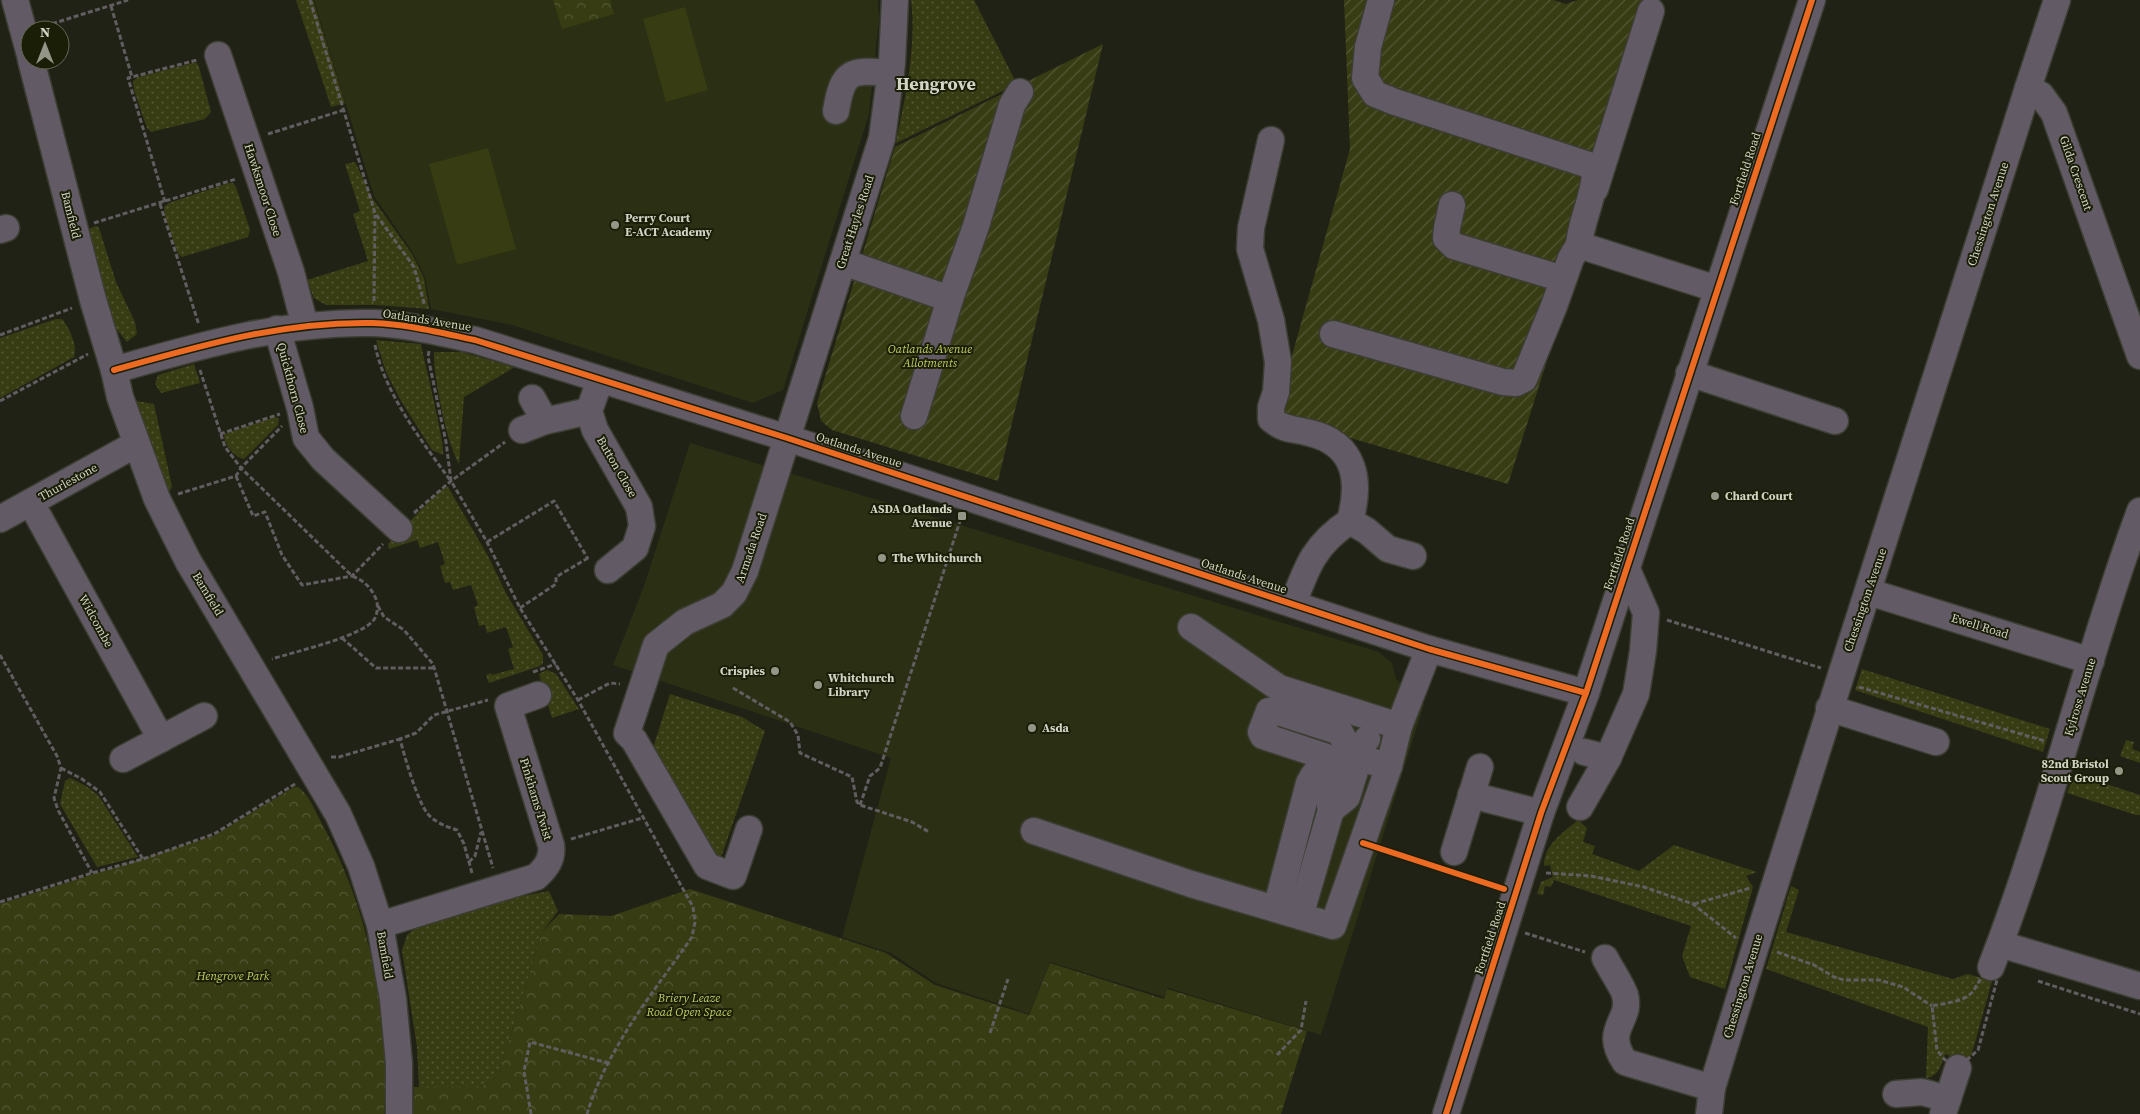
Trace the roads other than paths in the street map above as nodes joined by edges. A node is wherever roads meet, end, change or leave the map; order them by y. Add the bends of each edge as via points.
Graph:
1 (16, 0) edge
2 (895, 0) edge
3 (1362, 0) edge
4 (1381, 0) edge
5 (1812, 0) edge
6 (2057, 0) edge
7 (1651, 11) dead end
8 (21, 20) edge
9 (1370, 40) junction
10 (218, 54) road end
11 (34, 70) edge
12 (891, 73) junction
13 (2028, 88) junction
14 (1020, 92) dead end
15 (836, 111) dead end
16 (1271, 140) dead end
17 (1594, 190) junction
18 (1452, 205) dead end
19 (1579, 245) junction
20 (843, 262) junction
21 (1563, 279) junction
22 (1717, 288) junction
23 (950, 299) junction
24 (305, 326) junction
25 (277, 329) junction
26 (1333, 334) dead end
27 (2140, 356) edge
28 (114, 370) junction
29 (1689, 373) junction
30 (600, 380) junction
31 (532, 398) dead end
32 (588, 411) junction
33 (914, 416) dead end
34 (1835, 421) dead end
35 (787, 438) junction
36 (136, 444) junction
37 (31, 503) junction
38 (2140, 511) edge
39 (0, 519) edge
40 (1350, 521) junction
41 (398, 528) road end
42 (2133, 552) edge
43 (1413, 556) dead end
44 (598, 564) road end
45 (1626, 567) junction
46 (1869, 592) junction
47 (1293, 604) junction
48 (1191, 627) dead end
49 (1429, 650) junction
50 (2091, 661) junction
51 (1586, 693) junction
52 (538, 695) dead end
53 (1829, 708) junction
54 (204, 716) dead end
55 (1399, 726) junction
56 (161, 739) junction
57 (1936, 742) dead end
58 (1349, 754) junction
59 (123, 759) dead end
60 (1389, 766) junction
61 (1480, 767) dead end
62 (1471, 795) junction
63 (1580, 807) dead end
64 (1541, 813) junction
65 (749, 829) dead end
66 (1034, 831) dead end
67 (1454, 852) dead end
68 (1288, 912) junction
69 (380, 925) junction
70 (1605, 958) road end
71 (2140, 986) edge
72 (1958, 1068) road end
73 (1712, 1088) junction
74 (1896, 1094) dead end
75 (1945, 1106) edge
76 (399, 1114) edge
77 (1446, 1114) edge
78 (1709, 1114) edge

1 - 8 street
2 - 12 street, Great Hayles Road
3 - 9 street
4 - 9 street
5 - 22 street, Fortfield Road
6 - 13 street
7 - 17 street
9 - 17 street via 1365,78 1375,94 1589,165 1596,173
10 - 24 street, Hawksmoor Close
11 - 28 street, Bamfield
12 - 15 street via 866,71 851,74 841,86
12 - 20 street, Great Hayles Road via 882,138
13 - 27 street, Gilda Crescent via 2041,95 2054,113
13 - 46 street, Chessington Avenue
14 - 23 street via 1012,105 976,226
16 - 40 street via 1251,228 1250,250 1271,320 1278,362 1271,419 1281,428 1326,438 1341,447 1352,464 1355,504
17 - 19 street
18 - 21 street via 1446,238 1454,246
19 - 21 street
19 - 22 street
20 - 23 street
20 - 35 street, Great Hayles Road
21 - 26 street via 1524,379 1516,383
22 - 29 street, Fortfield Road
23 - 33 street
24 - 25 street, Oatlands Avenue
24 - 30 street, Oatlands Avenue via 374,323 432,331 475,340
25 - 28 street, Oatlands Avenue via 199,346
25 - 41 street, Quickthorn Close via 306,438 323,459
28 - 36 street, Bamfield
29 - 34 street
29 - 45 street, Fortfield Road
30 - 32 street
30 - 35 street, Oatlands Avenue
31 - 32 street via 533,426
32 - 44 street, Button Close via 639,507 642,526 635,548
35 - 47 street, Oatlands Avenue
35 - 65 street, Armada Road via 745,571 734,593 722,605 685,622 656,645 627,733 708,866 734,876
36 - 37 street, Thurlestone
36 - 69 street, Bamfield via 157,499 188,561 338,814 361,866
37 - 39 street, Thurlestone
37 - 56 street, Widcombe
38 - 42 street, Kylross Avenue
40 - 43 street via 1388,548
40 - 47 street via 1334,531 1318,548
42 - 50 street, Kylross Avenue
45 - 51 street, Fortfield Road
45 - 63 street, Fortfield Road via 1646,613 1636,694 1596,755
46 - 50 street, Ewell Road
46 - 53 street, Chessington Avenue
47 - 49 street, Oatlands Avenue
48 - 55 street via 1279,688
49 - 51 street, Oatlands Avenue
49 - 55 street
50 - 71 street, Kylross Avenue via 1998,965
51 - 64 street, Fortfield Road
52 - 69 street, Pinkhams Twist via 508,706 551,845 547,867 536,877
53 - 57 street
53 - 73 street, Chessington Avenue
54 - 56 street
55 - 60 street
56 - 59 street
58 - 60 street
58 - 68 street via 1327,792 1331,810
58 - 68 street via 1315,771 1309,782
60 - 68 street via 1333,926
61 - 62 street
62 - 64 street
62 - 67 street
64 - 77 street, Fortfield Road
66 - 68 street
69 - 76 street, Bamfield via 393,999 399,1062
70 - 73 street via 1626,995 1615,1038 1625,1062
72 - 75 street
73 - 78 street, Chessington Avenue
74 - 75 street via 1922,1092

